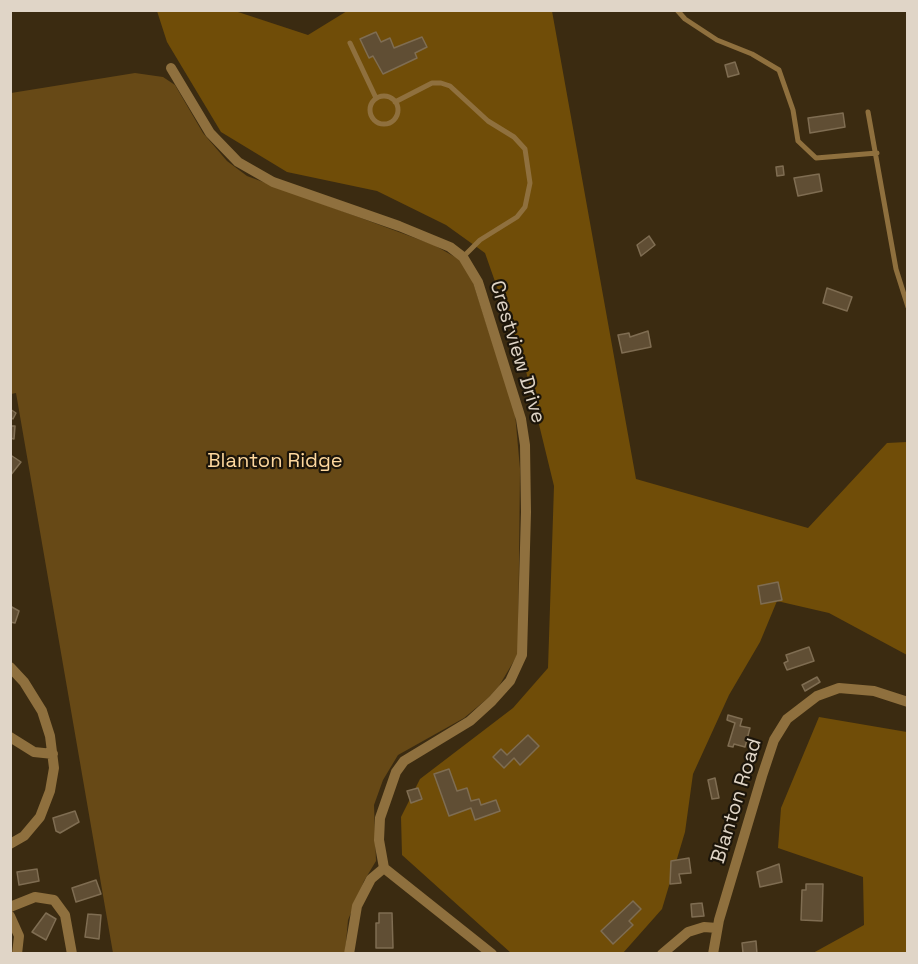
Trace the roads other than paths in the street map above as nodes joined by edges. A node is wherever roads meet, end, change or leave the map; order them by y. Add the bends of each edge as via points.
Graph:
1 (677, 10) edge
2 (350, 44) dead end
3 (171, 68) dead end
4 (376, 98) junction
5 (395, 102) junction
6 (868, 112) dead end
7 (876, 153) junction
8 (463, 257) junction
9 (908, 307) edge
10 (10, 667) edge
11 (908, 702) edge
12 (10, 737) edge
13 (53, 754) junction
14 (10, 844) edge
15 (384, 868) junction
16 (10, 907) edge
17 (10, 916) edge
18 (717, 928) junction
19 (17, 954) edge
20 (72, 954) edge
21 (349, 954) edge
22 (492, 954) edge
23 (662, 954) edge
24 (713, 954) edge

1 - 7 lane via 717,40 779,70 793,110 798,141 816,158
2 - 4 lane
3 - 8 street, Crestview Drive via 210,133 238,162 273,182 399,226 450,247
4 - 5 lane via 389,97
4 - 5 lane via 371,115 382,123 394,119 398,111
5 - 8 lane via 441,82 525,149 530,183 525,207 517,218 480,240
6 - 7 lane
7 - 9 lane via 896,270
8 - 15 street, Crestview Drive via 478,282 521,419 526,465 524,641 517,669 492,701 470,721 404,761 396,772 380,818
10 - 13 street via 42,711
11 - 18 street, Blanton Road via 864,689 839,688 812,699 787,719 774,740
12 - 13 street via 34,752
13 - 14 street via 54,777 40,817 24,836
15 - 21 street via 363,891 352,923
15 - 22 street
16 - 20 street via 35,897 58,903 65,915
17 - 19 street via 19,936
18 - 23 street via 688,932
18 - 24 street, Blanton Road

